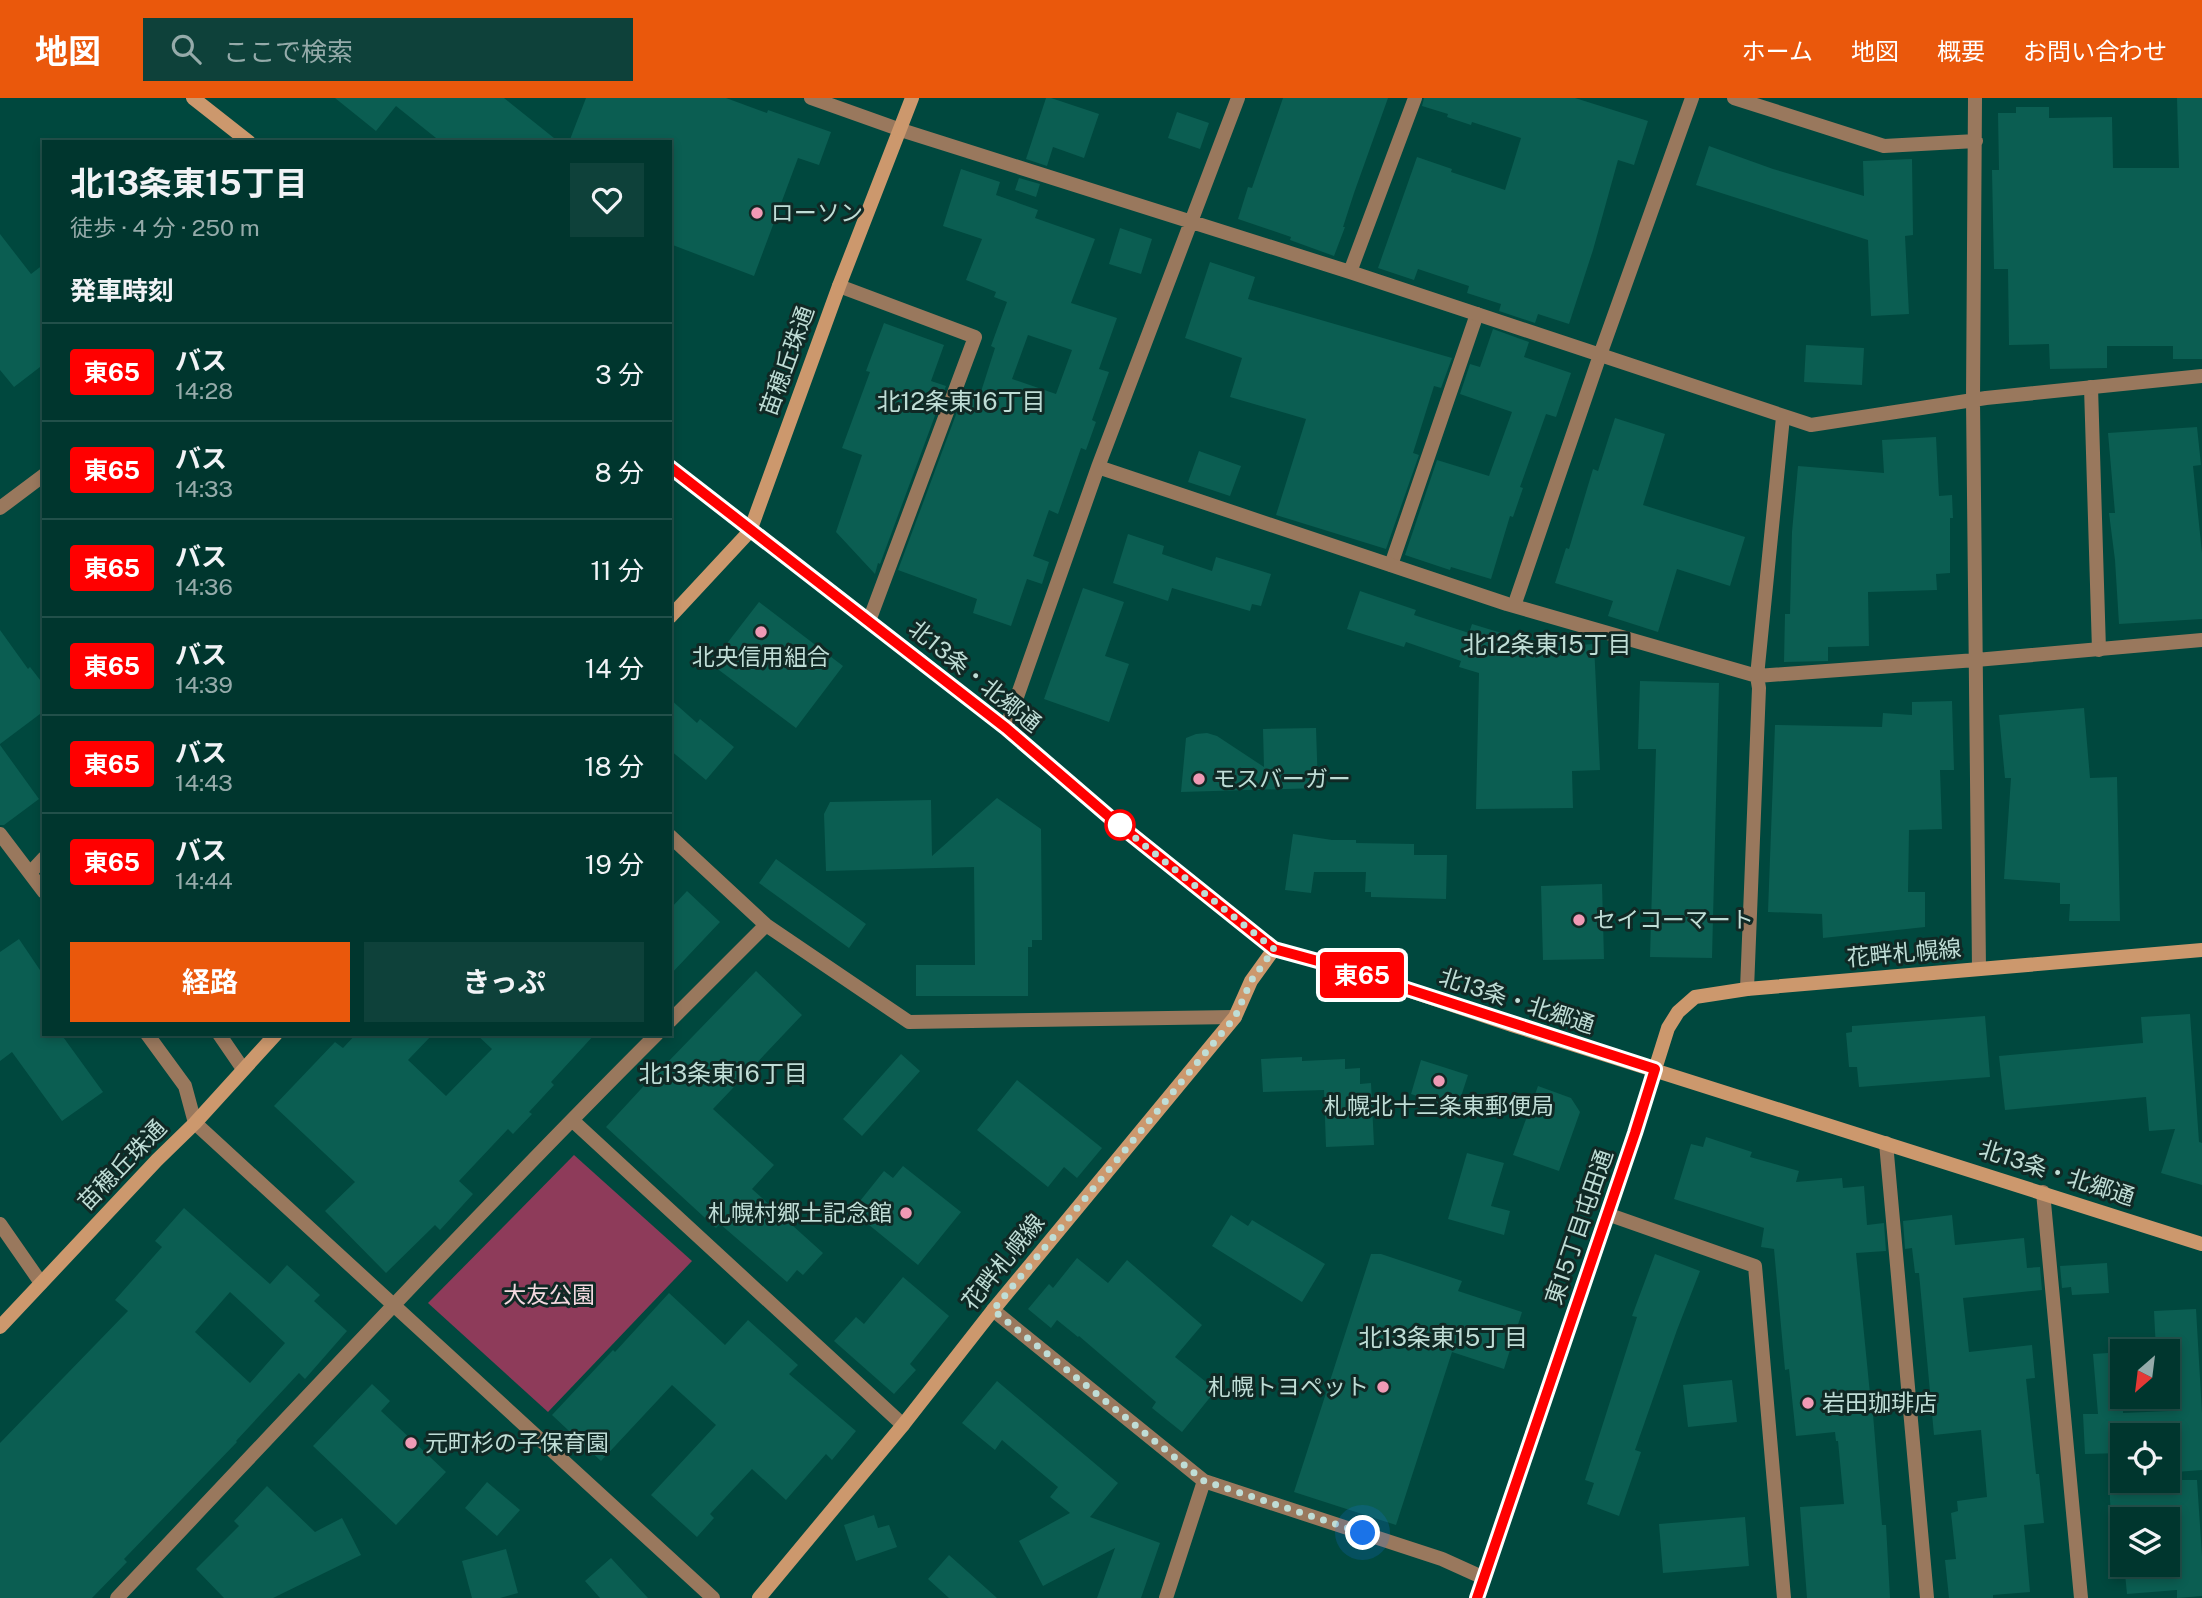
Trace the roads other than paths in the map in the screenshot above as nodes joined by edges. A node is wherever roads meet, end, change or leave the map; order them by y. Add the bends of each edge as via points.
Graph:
1 (192, 98) edge
2 (811, 98) edge
3 (912, 98) edge
4 (1238, 98) edge
5 (1415, 98) edge
6 (1692, 98) edge
7 (1734, 98) edge
8 (1975, 98) edge
9 (901, 131) junction
10 (246, 140) edge
11 (1976, 141) junction
12 (1191, 222) junction
13 (1350, 272) junction
14 (839, 286) junction
15 (1477, 314) junction
16 (1600, 355) junction
17 (2202, 376) edge
18 (2091, 387) junction
19 (1973, 400) junction
20 (1783, 417) junction
21 (1098, 467) junction
22 (672, 469) edge
23 (42, 476) edge
24 (0, 508) edge
25 (750, 531) junction
26 (1391, 565) junction
27 (1514, 606) junction
28 (672, 615) edge
29 (869, 621) junction
30 (2202, 640) edge
31 (2099, 650) junction
32 (1976, 660) junction
33 (1757, 676) junction
34 (1006, 728) junction
35 (0, 834) edge
36 (672, 838) edge
37 (42, 860) edge
38 (30, 873) junction
39 (42, 889) edge
40 (766, 925) junction
41 (1274, 949) junction
42 (2202, 950) edge
43 (1979, 969) junction
44 (1747, 989) junction
45 (1235, 1017) junction
46 (672, 1019) edge
47 (148, 1036) edge
48 (220, 1036) edge
49 (274, 1036) edge
50 (655, 1036) edge
51 (243, 1069) junction
52 (1655, 1069) junction
53 (572, 1120) junction
54 (195, 1122) junction
55 (1886, 1143) junction
56 (2043, 1192) junction
57 (1607, 1214) junction
58 (0, 1224) edge
59 (2202, 1244) edge
60 (41, 1283) junction
61 (394, 1306) junction
62 (993, 1310) junction
63 (0, 1327) edge
64 (903, 1425) junction
65 (1204, 1481) junction
66 (1483, 1578) junction
67 (117, 1598) edge
68 (713, 1598) edge
69 (759, 1598) edge
70 (1166, 1598) edge
71 (1477, 1598) edge
72 (1784, 1598) edge
73 (1927, 1598) edge
74 (2081, 1598) edge

1 - 10 street
2 - 9 street
3 - 9 street, 苗穂丘珠通
4 - 12 street
5 - 13 street
6 - 16 street
7 - 11 street via 1884,146
8 - 11 street
9 - 12 street
9 - 14 street, 苗穂丘珠通
11 - 19 street
12 - 13 street
12 - 21 street
13 - 15 street
14 - 25 street, 苗穂丘珠通
14 - 29 street via 975,337
15 - 16 street
15 - 26 street
16 - 20 street
16 - 27 street
17 - 18 street
18 - 19 street
18 - 31 street
19 - 20 street via 1811,425
19 - 32 street
20 - 33 street
21 - 26 street
21 - 34 street
22 - 25 street, 北13条・北郷通
23 - 24 street
25 - 28 street, 苗穂丘珠通
25 - 29 street, 北13条・北郷通
26 - 27 street
27 - 33 street
29 - 34 street, 北13条・北郷通
30 - 31 street
31 - 32 street
32 - 33 street
32 - 43 street
33 - 44 street
34 - 41 street, 北13条・北郷通
35 - 38 street
36 - 40 street
37 - 38 street
38 - 39 street
40 - 45 street via 909,1022
40 - 46 street
41 - 45 street, 花畔札幌線 via 1251,981
41 - 52 street, 北13条・北郷通
42 - 43 street, 花畔札幌線
43 - 44 street, 花畔札幌線
44 - 52 street, 花畔札幌線 via 1695,997 1668,1028
45 - 62 street, 花畔札幌線
47 - 54 street via 185,1086
48 - 51 street
49 - 51 street, 苗穂丘珠通
50 - 53 street
51 - 54 street, 苗穂丘珠通
52 - 55 street, 北13条・北郷通
52 - 57 street, 東15丁目屯田通
53 - 61 street
53 - 64 street
54 - 60 street, 苗穂丘珠通
54 - 61 street
55 - 56 street, 北13条・北郷通
55 - 73 street
56 - 59 street, 北13条・北郷通
56 - 74 street
57 - 66 street, 東15丁目屯田通
57 - 72 street via 1755,1266
58 - 60 street
60 - 63 street, 苗穂丘珠通
61 - 67 street
61 - 68 street
62 - 64 street, 花畔札幌線
62 - 65 street
64 - 69 street, 花畔札幌線
65 - 66 street via 1442,1559
65 - 70 street
66 - 71 street, 東15丁目屯田通

